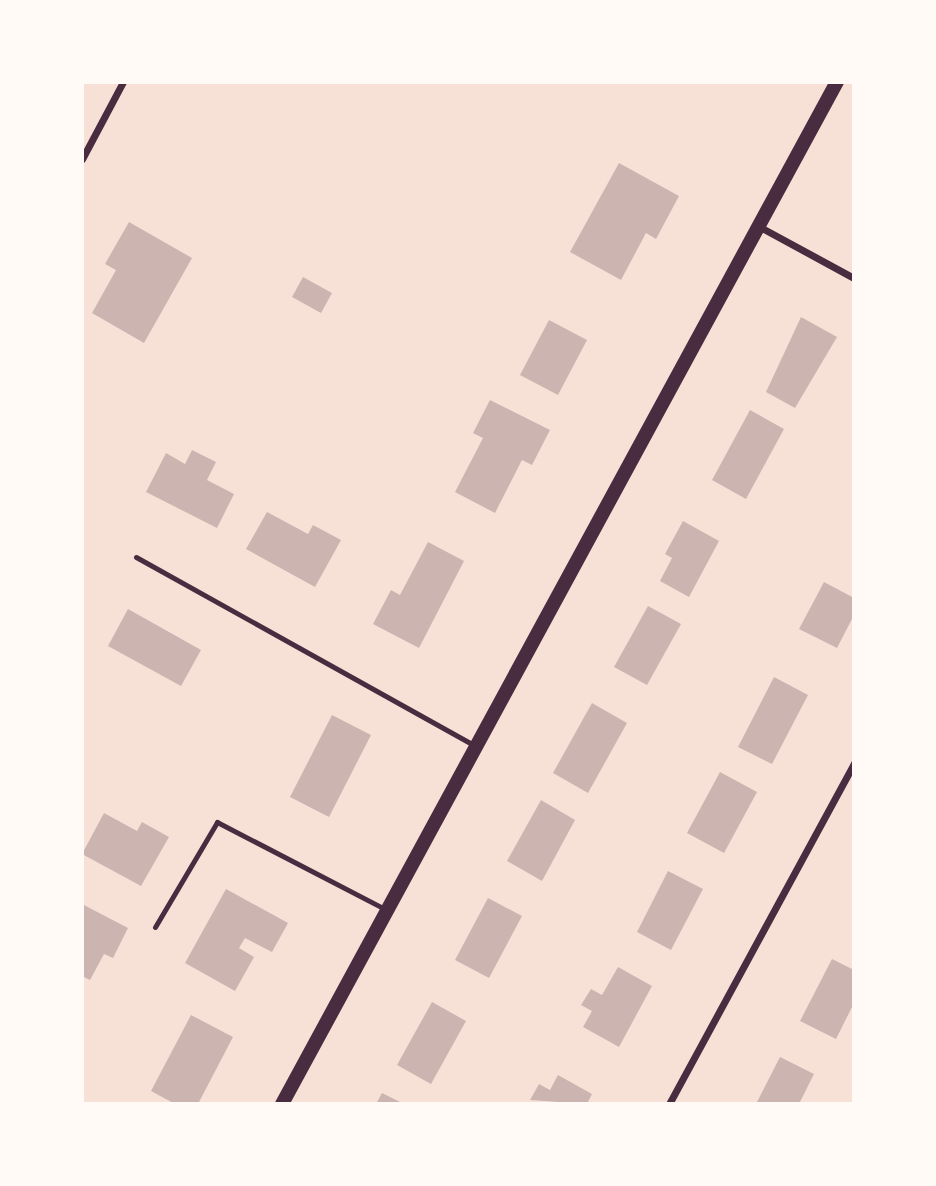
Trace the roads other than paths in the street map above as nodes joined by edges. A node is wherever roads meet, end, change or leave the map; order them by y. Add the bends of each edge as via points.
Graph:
1 (123, 82) edge
2 (837, 82) edge
3 (82, 159) edge
4 (760, 227) junction
5 (854, 278) edge
6 (136, 557) dead end
7 (477, 747) junction
8 (854, 763) edge
9 (387, 910) junction
10 (155, 927) dead end
11 (282, 1104) edge
12 (669, 1104) edge

1 - 3 street
2 - 4 main road
4 - 5 street
4 - 7 main road
6 - 7 lane
7 - 9 main road
8 - 12 street
9 - 10 lane via 217,822
9 - 11 main road

